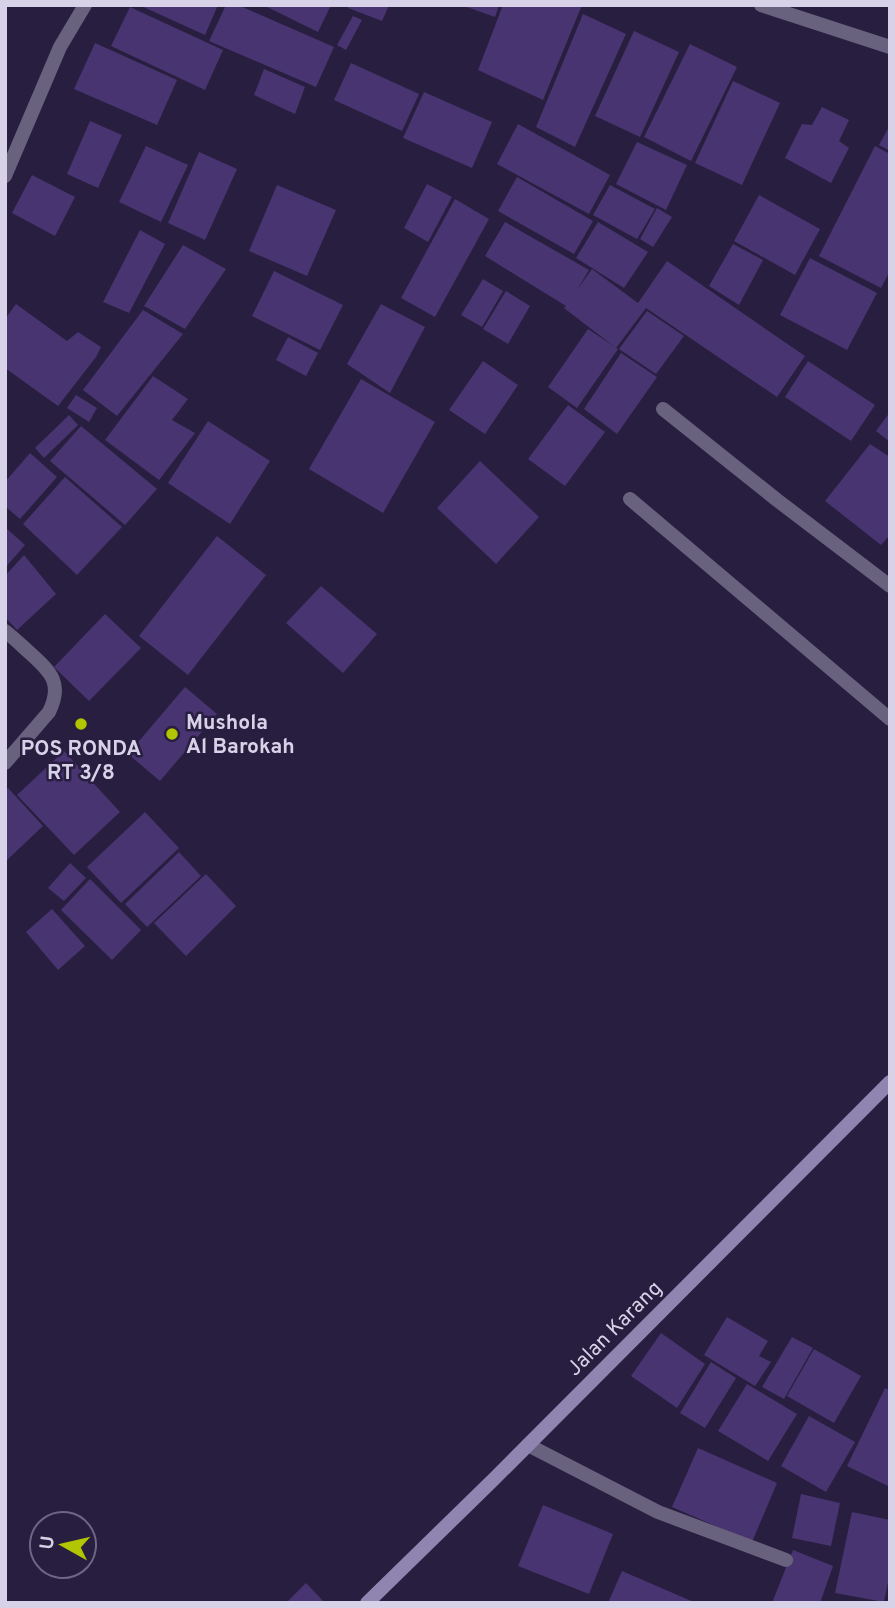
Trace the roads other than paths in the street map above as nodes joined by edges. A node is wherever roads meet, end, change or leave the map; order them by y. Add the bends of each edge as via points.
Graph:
1 (85, 5) edge
2 (761, 5) edge
3 (890, 47) edge
4 (5, 176) edge
5 (663, 409) dead end
6 (630, 499) dead end
7 (890, 586) edge
8 (5, 631) edge
9 (890, 719) edge
10 (5, 763) edge
11 (888, 1086) edge
12 (528, 1445) junction
13 (786, 1560) dead end
14 (367, 1603) edge

1 - 4 street via 60,47
2 - 3 street
5 - 7 street
6 - 9 street
8 - 10 street via 47,668 55,685 49,712
11 - 12 main road, Jalan Karang
12 - 13 street via 658,1512
12 - 14 main road, Jalan Karang

